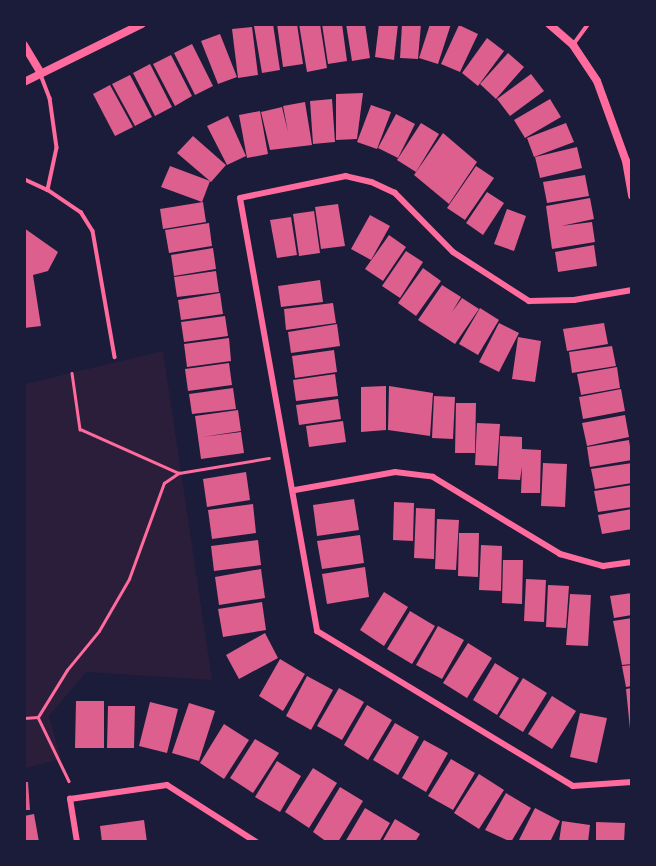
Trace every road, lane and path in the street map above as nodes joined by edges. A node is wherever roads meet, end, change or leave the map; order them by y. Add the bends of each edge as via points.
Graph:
1 (142, 24) edge
2 (549, 24) edge
3 (588, 24) edge
4 (24, 45) edge
5 (573, 45) junction
6 (41, 74) junction
7 (24, 82) edge
8 (24, 179) edge
9 (48, 190) junction
10 (632, 195) edge
11 (632, 290) edge
12 (115, 358) dead end
13 (72, 373) dead end
14 (270, 458) dead end
15 (179, 474) junction
16 (295, 490) junction
17 (632, 562) edge
18 (38, 717) junction
19 (24, 718) edge
20 (69, 781) dead end
21 (632, 782) edge
22 (77, 842) edge
23 (256, 842) edge

1 - 6 street
2 - 5 street
3 - 5 lane
4 - 6 street
5 - 10 street via 597,81 626,161
6 - 7 street
6 - 9 lane via 50,98 57,148
8 - 9 lane
9 - 12 lane via 81,212 93,231
11 - 16 street via 574,300 529,301 453,252 395,193 346,176 240,198
13 - 15 path via 80,429
14 - 15 path
15 - 18 path via 164,484 129,579
16 - 17 street via 396,472 433,477 561,554 604,566
16 - 21 street via 317,631 573,786
18 - 19 path
18 - 20 path
22 - 23 street via 70,799 167,785

